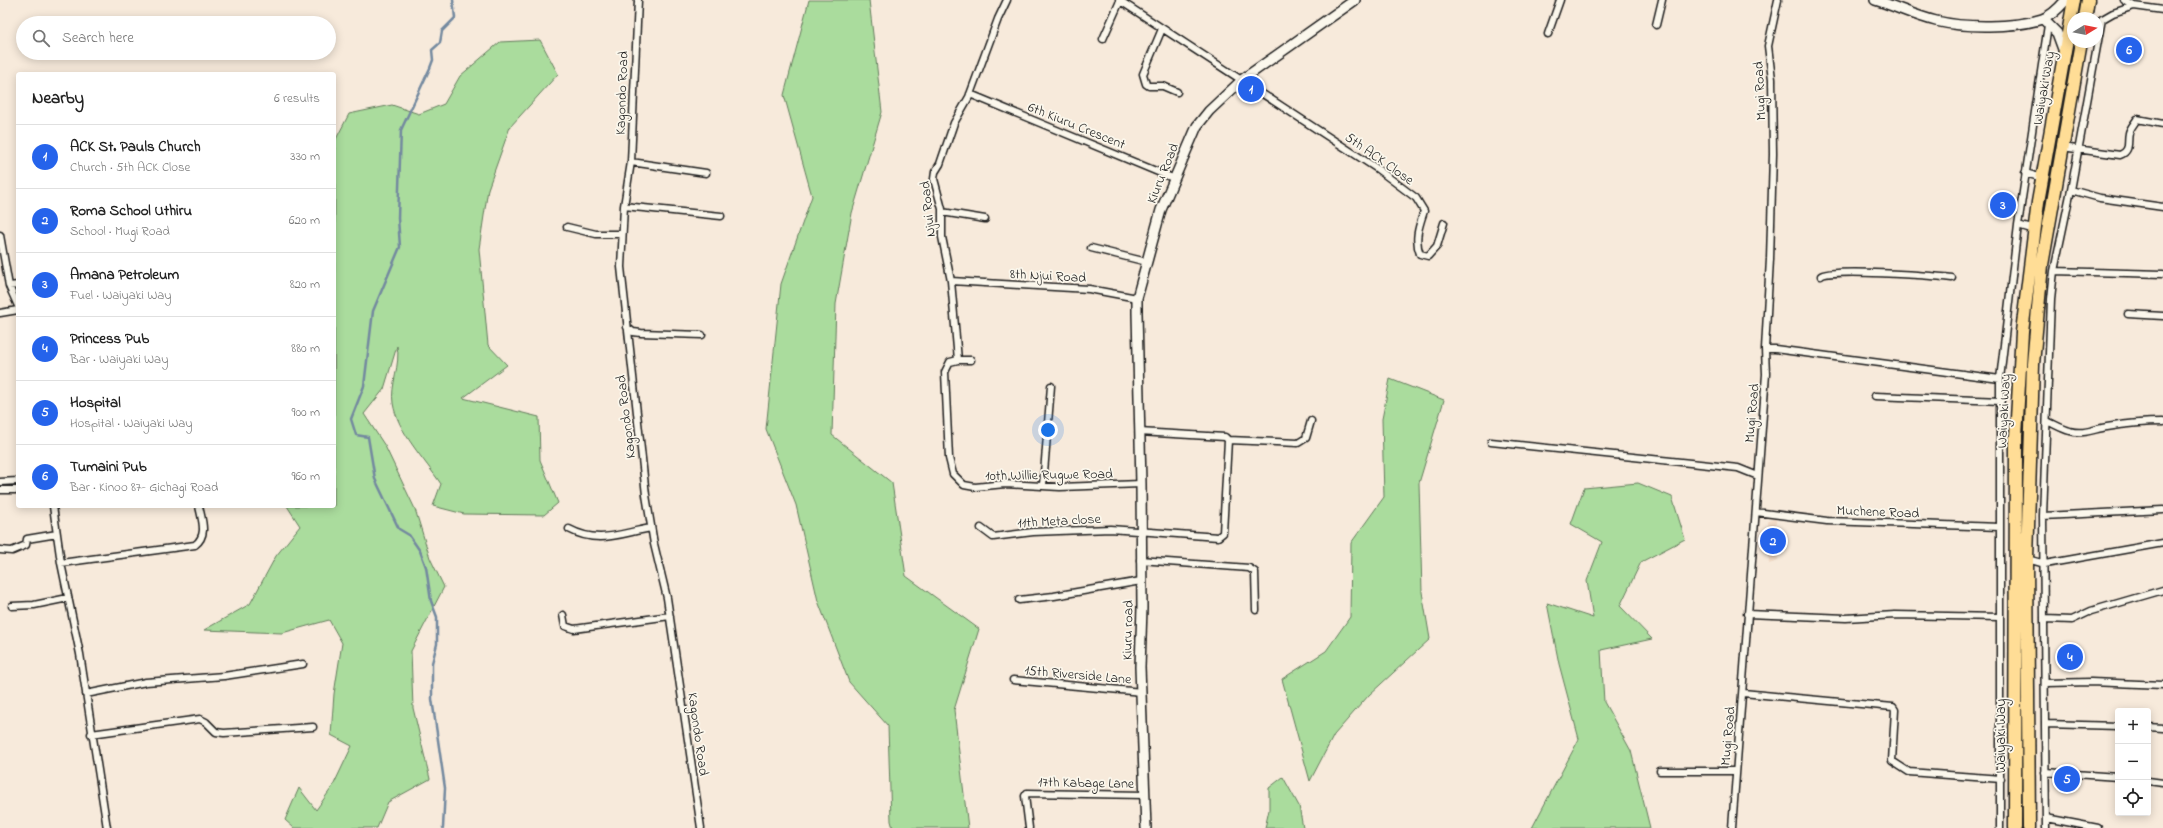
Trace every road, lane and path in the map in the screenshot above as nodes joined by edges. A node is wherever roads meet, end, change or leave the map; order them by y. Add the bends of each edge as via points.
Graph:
1 (638, 0) edge
2 (1007, 0) edge
3 (1120, 0) edge
4 (1356, 0) edge
5 (1560, 0) edge
6 (1662, 0) edge
7 (1778, 0) edge
8 (1875, 0) edge
9 (2066, 0) edge
10 (2074, 0) edge
11 (2088, 0) edge
12 (2124, 0) edge
13 (2134, 6) junction
14 (2163, 10) edge
15 (2086, 12) edge
16 (2103, 19) edge
17 (2046, 22) junction
18 (1656, 25) dead end
19 (1162, 29) junction
20 (1548, 34) dead end
21 (1103, 39) dead end
22 (2080, 48) edge
23 (2095, 48) edge
24 (2064, 56) junction
25 (1243, 80) junction
26 (1177, 92) dead end
27 (970, 94) junction
28 (2163, 124) edge
29 (2062, 146) junction
30 (2078, 150) junction
31 (630, 162) junction
32 (706, 173) dead end
33 (2025, 173) junction
34 (2043, 178) junction
35 (1175, 179) junction
36 (2071, 190) junction
37 (624, 206) junction
38 (2163, 207) edge
39 (942, 212) junction
40 (721, 216) dead end
41 (985, 219) dead end
42 (1444, 223) dead end
43 (2018, 225) junction
44 (567, 227) dead end
45 (2035, 230) junction
46 (622, 234) junction
47 (0, 235) edge
48 (1091, 248) dead end
49 (1147, 262) junction
50 (2054, 271) junction
51 (2163, 274) edge
52 (1822, 276) dead end
53 (1952, 278) dead end
54 (954, 281) junction
55 (16, 285) edge
56 (9, 286) junction
57 (1137, 298) junction
58 (16, 302) edge
59 (16, 310) edge
60 (0, 313) edge
61 (2128, 314) dead end
62 (2163, 316) edge
63 (627, 327) junction
64 (702, 335) dead end
65 (1765, 349) junction
66 (958, 360) junction
67 (971, 360) dead end
68 (2000, 379) junction
69 (1051, 386) dead end
70 (2032, 389) junction
71 (2048, 390) junction
72 (1875, 396) dead end
73 (2001, 401) junction
74 (1311, 421) dead end
75 (2047, 421) junction
76 (2163, 422) edge
77 (1139, 432) junction
78 (1228, 440) junction
79 (1491, 442) dead end
80 (1758, 476) junction
81 (16, 481) edge
82 (0, 482) edge
83 (1141, 484) junction
84 (1042, 485) junction
85 (0, 490) edge
86 (16, 490) edge
87 (53, 508) edge
88 (199, 508) edge
89 (2163, 510) edge
90 (1756, 512) junction
91 (2043, 516) junction
92 (2000, 527) junction
93 (570, 528) dead end
94 (651, 528) junction
95 (981, 528) dead end
96 (1141, 531) junction
97 (57, 534) junction
98 (2163, 543) edge
99 (0, 550) edge
100 (2027, 559) junction
101 (1140, 560) junction
102 (61, 562) junction
103 (2045, 564) junction
104 (1141, 581) junction
105 (2163, 590) edge
106 (68, 598) junction
107 (1020, 600) dead end
108 (12, 606) dead end
109 (1256, 610) dead end
110 (1747, 614) junction
111 (563, 615) dead end
112 (670, 616) junction
113 (2000, 617) junction
114 (2045, 619) junction
115 (303, 664) dead end
116 (1013, 680) dead end
117 (2046, 683) junction
118 (2163, 685) edge
119 (1142, 692) junction
120 (1743, 693) junction
121 (86, 694) junction
122 (2045, 724) junction
123 (2115, 726) edge
124 (313, 727) dead end
125 (2151, 727) edge
126 (2163, 728) edge
127 (91, 734) junction
128 (1660, 771) dead end
129 (1735, 771) junction
130 (2045, 772) junction
131 (2115, 777) edge
132 (2001, 780) junction
133 (2151, 781) edge
134 (2163, 783) edge
135 (1145, 795) junction
136 (2046, 818) junction
137 (107, 828) edge
138 (701, 828) edge
139 (1029, 828) edge
140 (1146, 828) edge
141 (1732, 828) edge
142 (2000, 828) edge
143 (2015, 828) edge
144 (2029, 828) edge
145 (2046, 828) edge
146 (2098, 828) edge

1 - 31 street, Kagondo Road
2 - 27 street, Njui Road
3 - 19 street
3 - 21 street
4 - 25 street, Kiuru Road
5 - 20 street
6 - 18 street
7 - 65 street, Mugi Road via 1768,46 1772,79 1773,154
8 - 17 street via 1936,21 1965,25
9 - 17 street
10 - 24 highway, Waiyaki Way
11 - 15 highway
12 - 13 street
13 - 14 street
13 - 16 street
17 - 24 street via 2057,33
17 - 33 street
19 - 25 street
19 - 26 street via 1143,74 1144,79 1150,86 1163,86
22 - 29 highway, Waiyaki Way
23 - 30 street
24 - 34 highway, Waiyaki Way
25 - 35 street, Kiuru Road via 1209,111 1197,126
25 - 42 street, 5th ACK Close via 1376,168 1416,198 1424,211 1418,230 1417,246 1420,254 1428,256 1438,246
27 - 35 street, 6th Kiuru Crescent
27 - 39 street, Njui Road via 954,123 935,172 934,179
28 - 30 street via 2137,119 2129,132 2130,143 2127,150 2120,155
29 - 30 street
29 - 70 highway, Waiyaki Way via 2042,265
30 - 36 street
31 - 32 street
31 - 37 street, Kagondo Road
33 - 34 street
33 - 43 street
34 - 45 highway, Waiyaki Way
35 - 49 street, Kiuru Road via 1162,210
36 - 38 street via 2100,198
36 - 50 street
37 - 40 street
37 - 46 street, Kagondo Road
39 - 41 street
39 - 54 street, Njui Road via 942,237
43 - 45 street
43 - 68 street
44 - 46 street via 596,234
45 - 143 highway, Waiyaki Way via 2022,332 2016,436
46 - 63 street, Kagondo Road via 621,267
47 - 56 street
48 - 49 street
49 - 57 street, Kiuru Road
50 - 51 street
50 - 71 street
52 - 53 street via 1827,273 1857,273
54 - 57 street, 8th Njui Road via 1089,289
54 - 66 street, Njui Road
55 - 56 street
56 - 58 street
57 - 77 street, Kiuru Road
59 - 60 street
61 - 62 street
63 - 64 street via 641,334
63 - 94 street, Kagondo Road
65 - 68 street
65 - 80 street, Mugi Road via 1766,374
66 - 67 street
66 - 84 street, 10th Willie Rugwe Road via 950,362 945,372 949,458 951,469 958,480 964,485 975,487 1005,484
68 - 73 street
69 - 84 street
70 - 71 street
70 - 100 highway, Waiyaki Way
71 - 75 street
72 - 73 street
73 - 92 street
74 - 78 street via 1306,438 1298,443
75 - 76 street via 2079,432
75 - 91 street
77 - 78 street
77 - 83 street, Kiuru road
78 - 96 street, 11th Meta close via 1230,444 1223,533 1218,537
79 - 80 street via 1738,468
80 - 90 street, Mugi Road
81 - 82 street
83 - 84 street, 10th Willie Rugwe Road
83 - 96 street, Kiuru road
85 - 86 street
87 - 97 street
88 - 102 street via 204,533 202,540 195,545
89 - 91 street
90 - 92 street, Muchene Road via 1827,521
90 - 110 street, Mugi Road
91 - 103 street
92 - 113 street
93 - 94 street via 586,537 596,538
94 - 112 street, Kagondo Road
95 - 96 street, 11th Meta close via 993,537 1033,532 1110,529
96 - 101 street, Kiuru road
97 - 99 street via 27,539 26,544 12,551
97 - 102 street
98 - 103 street
100 - 103 street
100 - 144 highway, Waiyaki Way
101 - 104 street, Kiuru road
101 - 109 street via 1249,568 1255,572
102 - 106 street
103 - 114 street
104 - 107 street
104 - 119 street, Kiuru road
105 - 114 street via 2091,611 2072,620
106 - 108 street via 34,605
106 - 121 street
110 - 113 street via 1846,618 1900,615
110 - 120 street, Mugi Road
111 - 112 street via 565,626 574,629
112 - 138 street, Kagondo Road
113 - 132 street
114 - 117 street
115 - 121 street via 224,676 146,682
116 - 119 street, 15th Riverside Lane
117 - 118 street
117 - 122 street
119 - 135 street, Kiuru road
120 - 129 street, Mugi Road
120 - 132 street via 1893,707 1895,710 1892,761 1902,768 1909,772
121 - 127 street
122 - 123 street
122 - 130 street
124 - 127 street via 224,733 216,732 200,719
125 - 126 street
127 - 137 street
128 - 129 street
129 - 141 street, Mugi Road
130 - 131 street
130 - 136 street
132 - 142 street
133 - 134 street
135 - 139 street, 17th Kabage Lane via 1027,794
135 - 140 street, Kiuru road
136 - 145 street
136 - 146 street

